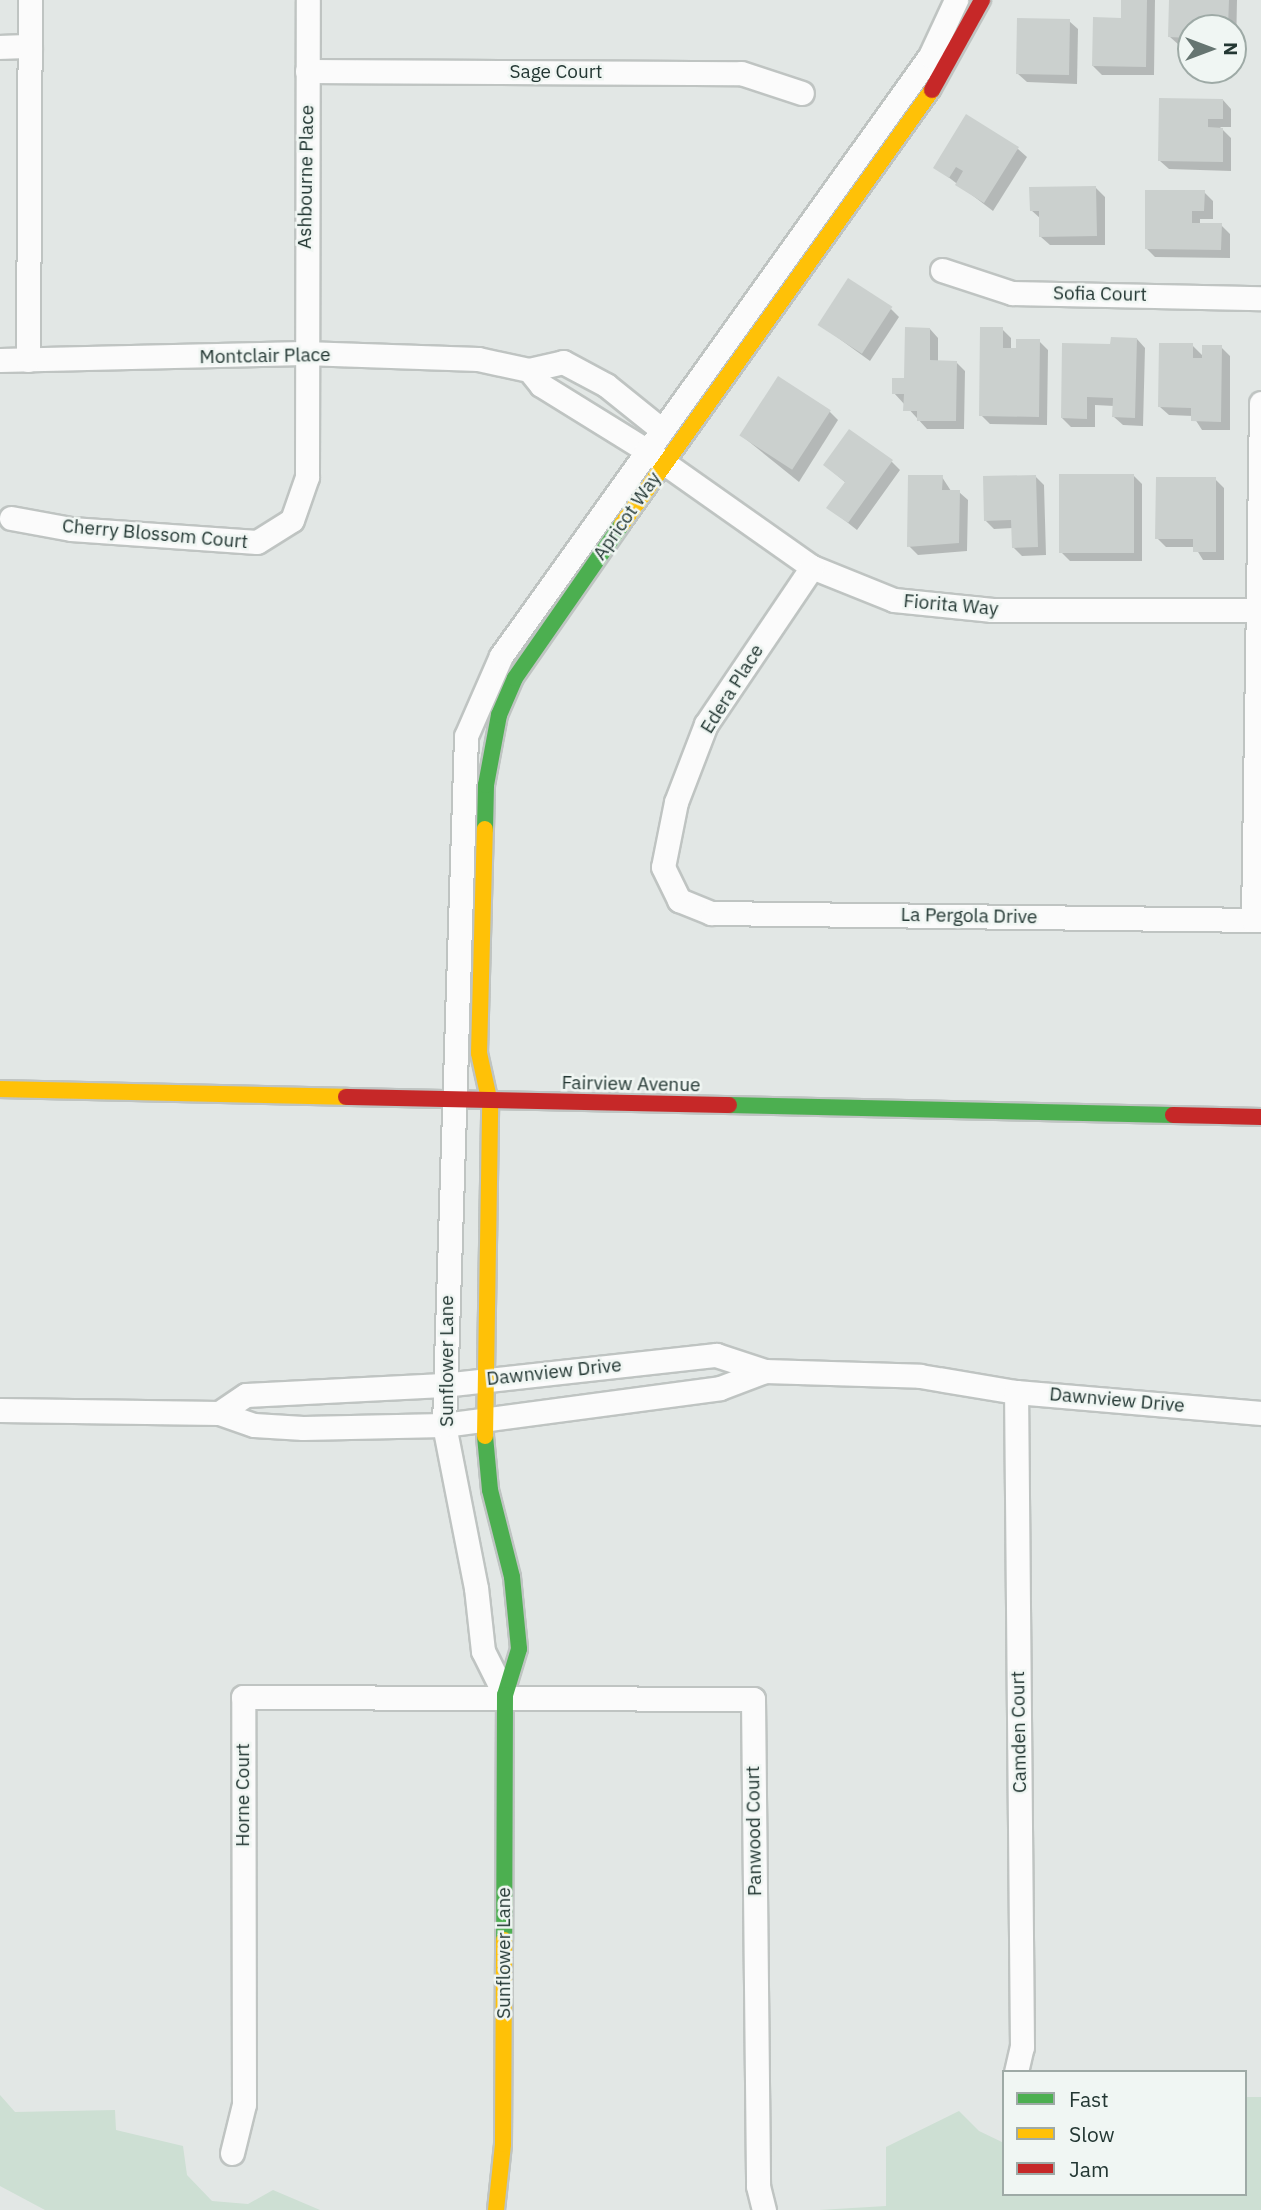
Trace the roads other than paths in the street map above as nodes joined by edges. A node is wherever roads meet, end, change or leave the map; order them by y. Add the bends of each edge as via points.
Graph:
1 (30, 0) edge
2 (308, 0) edge
3 (956, 0) edge
4 (982, 0) edge
5 (30, 46) junction
6 (0, 47) edge
7 (307, 71) junction
8 (802, 93) dead end
9 (942, 270) dead end
10 (1261, 298) edge
11 (304, 353) junction
12 (0, 360) edge
13 (28, 360) junction
14 (529, 370) junction
15 (1261, 403) edge
16 (662, 430) junction
17 (655, 456) junction
18 (11, 518) dead end
19 (812, 567) junction
20 (1258, 610) junction
21 (678, 900) joint
22 (1257, 920) edge
23 (0, 1089) edge
24 (454, 1102) junction
25 (490, 1103) junction
26 (1261, 1117) edge
27 (765, 1371) junction
28 (483, 1379) junction
29 (443, 1385) junction
30 (1016, 1392) junction
31 (0, 1410) edge
32 (219, 1413) junction
33 (1261, 1413) edge
34 (483, 1420) junction
35 (444, 1425) junction
36 (505, 1695) junction
37 (1016, 2070) edge
38 (232, 2153) dead end
39 (496, 2210) edge
40 (764, 2210) edge

1 - 5 street
2 - 7 street, Ashbourne Place
3 - 16 street, Apricot Way via 930,56
4 - 17 street, Apricot Way via 948,68
5 - 6 street
5 - 13 street
7 - 8 street, Sage Court via 741,74
7 - 11 street, Ashbourne Place
9 - 10 street, Sofia Court via 1012,292
11 - 13 street, Montclair Place
11 - 14 street, Montclair Place via 478,359
11 - 18 street, Cherry Blossom Court via 307,477 292,520 257,542 71,529
12 - 13 street, Montclair Place
14 - 16 street, Montclair Place via 563,362 606,385
14 - 17 street via 541,385
15 - 20 street
16 - 17 street, Apricot Way
17 - 19 street, Fiorita Way
17 - 24 street, Apricot Way via 501,656 466,736
17 - 25 street, Apricot Way via 515,678 499,715 486,785 479,1052
19 - 20 street, Fiorita Way via 894,600 992,610
19 - 21 street, Edera Place via 706,724 676,802 663,867
20 - 22 street
21 - 22 street, La Pergola Drive via 711,913
23 - 24 street, Fairview Avenue
24 - 25 street, Fairview Avenue
24 - 29 street, Sunflower Lane
25 - 26 street, Fairview Avenue
25 - 28 street, Sunflower Lane
27 - 28 street, Dawnview Drive via 716,1355
27 - 30 street, Dawnview Drive via 920,1376
27 - 34 street, Dawnview Drive via 720,1388
28 - 29 street, Dawnview Drive
28 - 34 street, Sunflower Lane
29 - 32 street, Dawnview Drive via 246,1395
29 - 35 street, Sunflower Lane
30 - 33 street, Dawnview Drive
30 - 37 street, Camden Court via 1022,2047
31 - 32 street, Dawnview Drive
32 - 35 street, Dawnview Drive via 254,1425
34 - 35 street, Dawnview Drive
34 - 36 street, Sunflower Lane via 491,1490 519,1630 519,1649
35 - 36 street, Sunflower Lane via 476,1588 483,1651
36 - 38 street, Horne Court via 243,1697 244,2104
36 - 39 street, Sunflower Lane via 503,2144
36 - 40 street, Panwood Court via 753,1699 758,2186

